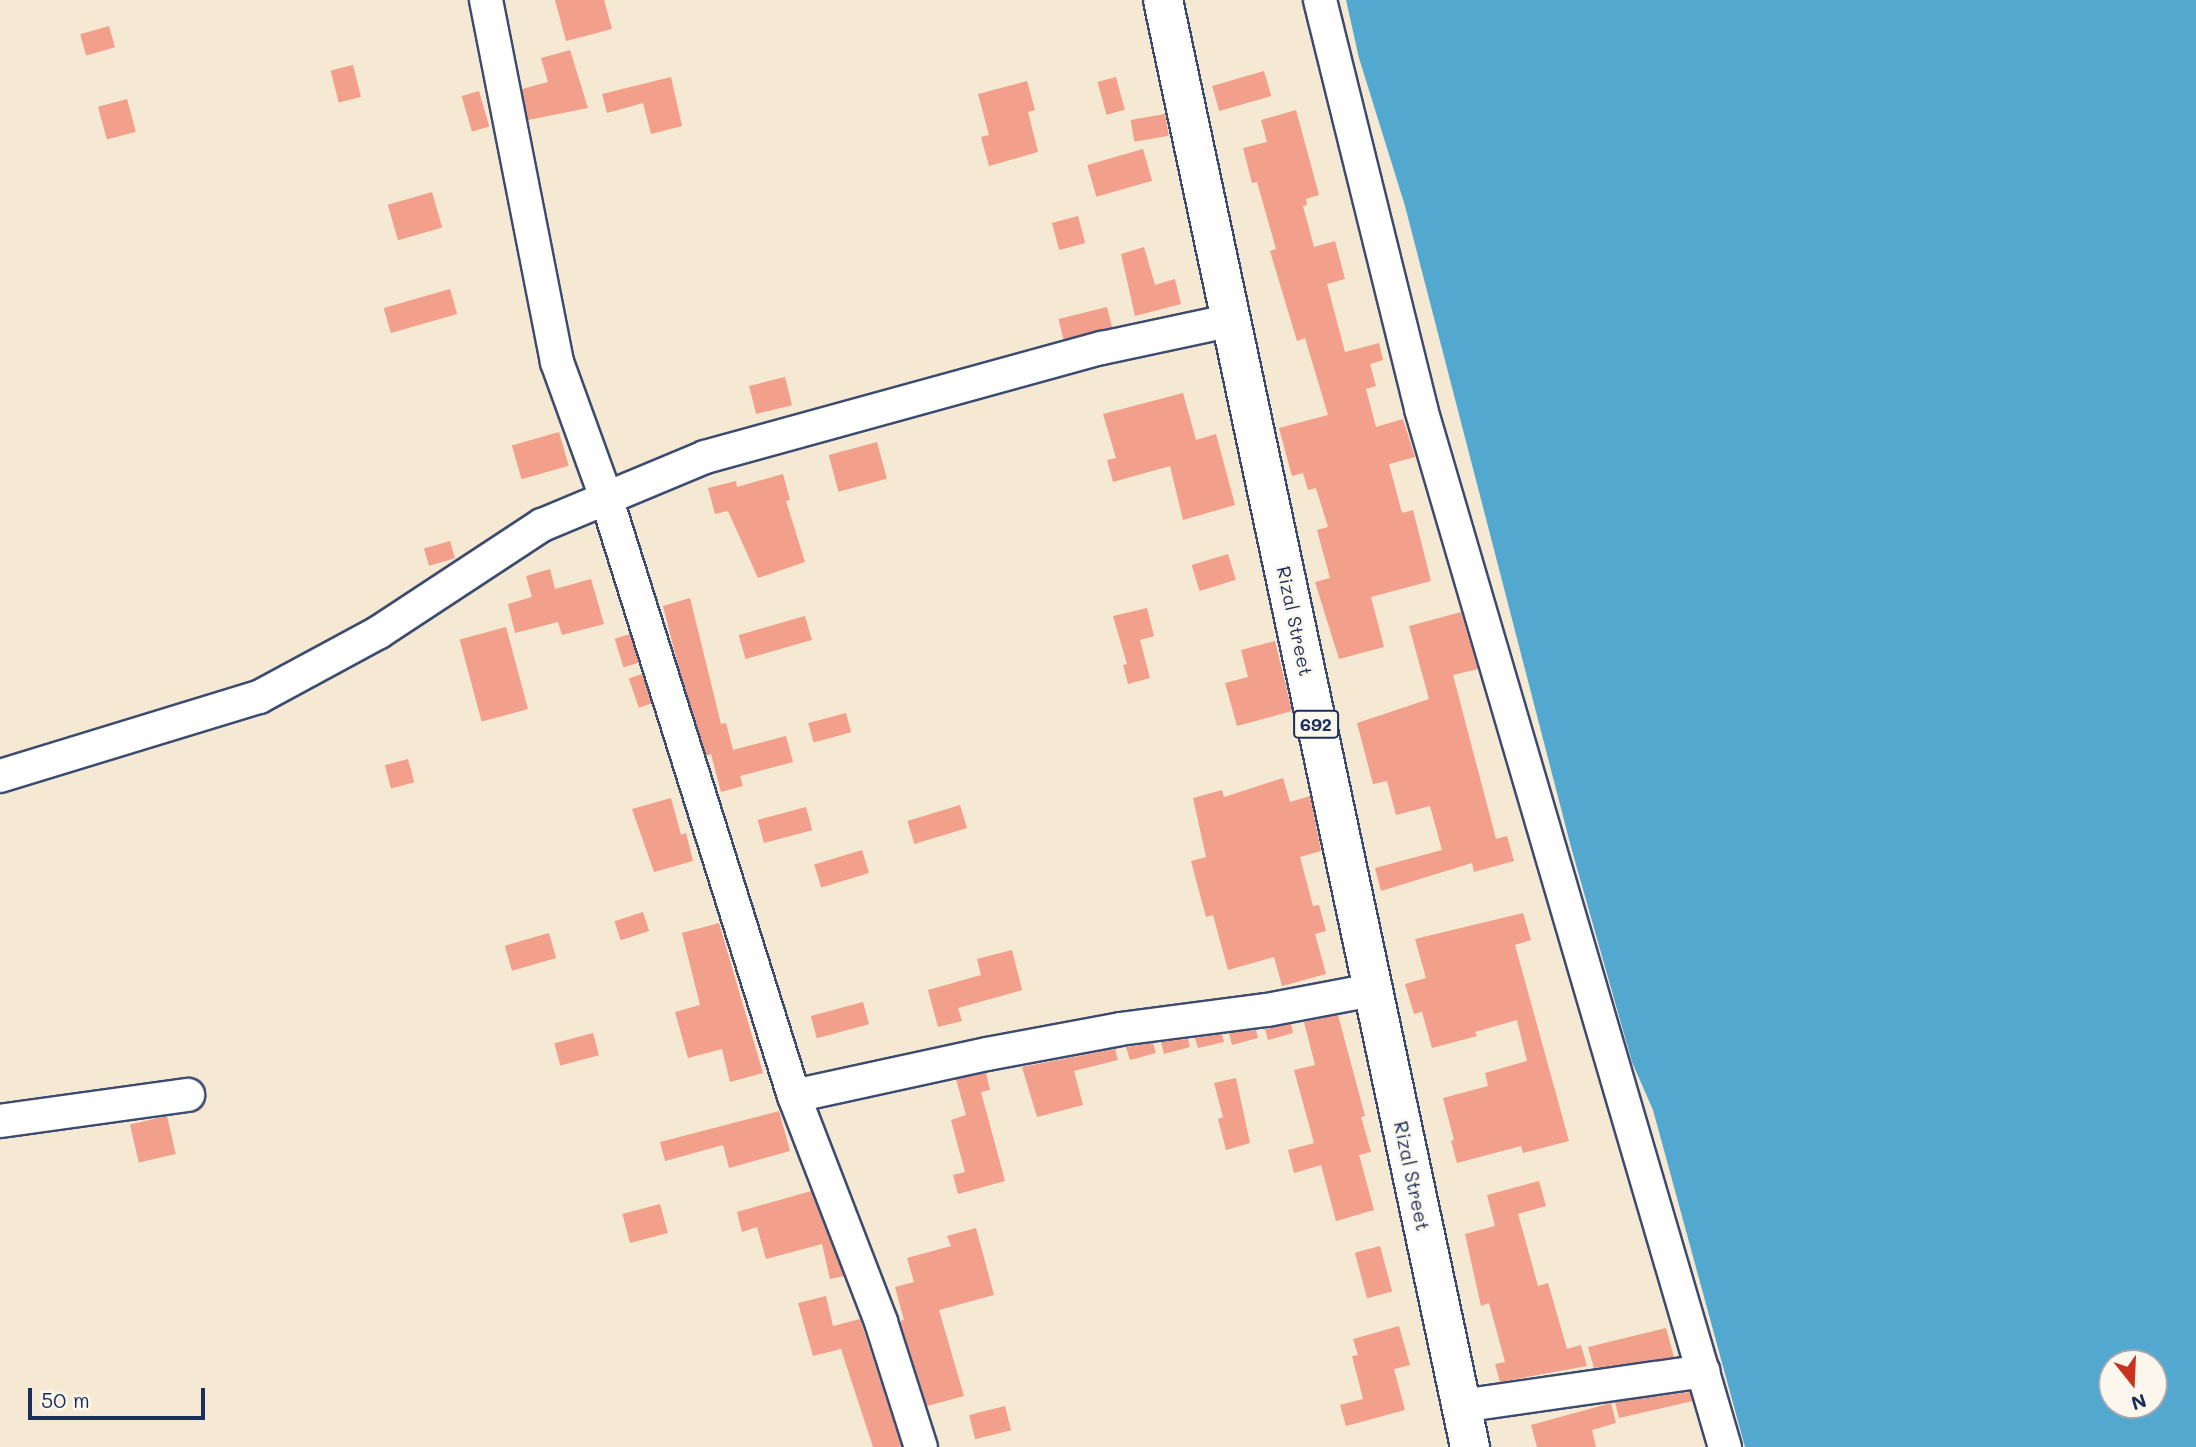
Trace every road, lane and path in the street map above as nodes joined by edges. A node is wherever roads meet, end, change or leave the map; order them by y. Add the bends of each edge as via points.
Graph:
1 (486, 0) edge
2 (1163, 0) edge
3 (1320, 0) edge
4 (1233, 320) junction
5 (606, 497) junction
6 (0, 776) edge
7 (1372, 990) junction
8 (188, 1095) dead end
9 (794, 1096) junction
10 (0, 1121) edge
11 (1703, 1371) junction
12 (1461, 1406) junction
13 (921, 1447) edge
14 (1470, 1447) edge
15 (1725, 1447) edge

1 - 5 street via 557,362
2 - 4 main road, Rizal Street / 692
3 - 11 street via 1421,409
4 - 5 street via 1102,348 718,453
4 - 7 main road, Rizal Street / 692
5 - 6 street via 542,525 379,632 259,696
5 - 9 street
7 - 9 street via 1267,1010 1120,1029
7 - 12 main road, Rizal Street / 692
8 - 10 street
9 - 13 street via 881,1322
11 - 12 street
11 - 15 street
12 - 14 main road, Rizal Street / 692

